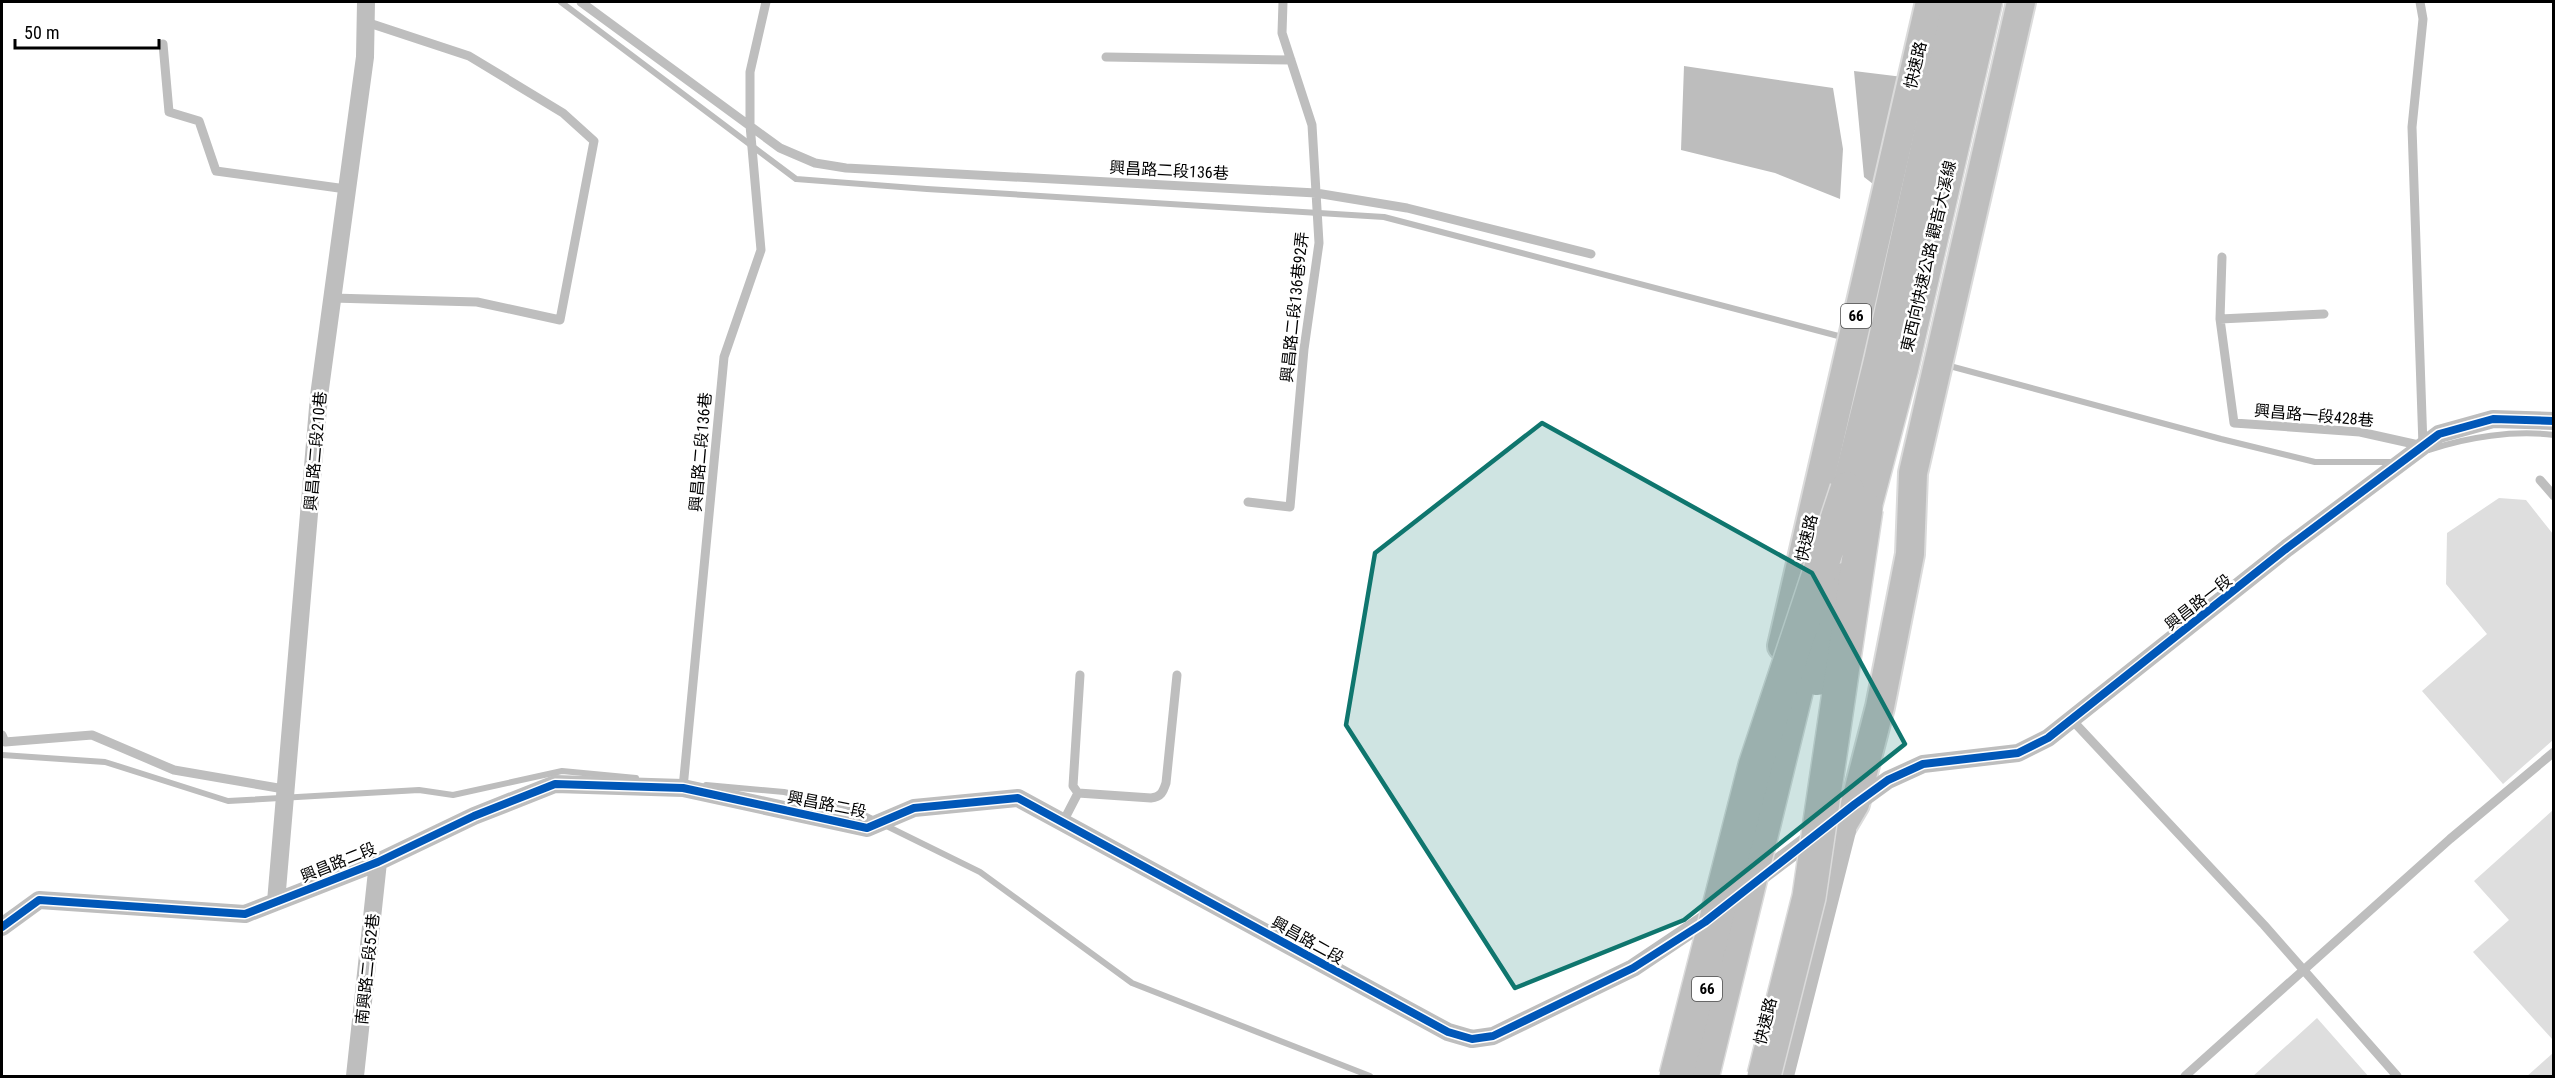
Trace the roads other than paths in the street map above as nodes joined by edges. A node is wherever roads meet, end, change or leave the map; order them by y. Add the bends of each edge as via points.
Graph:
1 (366, 2) edge
2 (581, 2) edge
3 (766, 2) edge
4 (1283, 2) edge
5 (1930, 2) edge
6 (1958, 2) edge
7 (1987, 2) edge
8 (2020, 2) edge
9 (2420, 2) edge
10 (366, 22) junction
11 (163, 44) dead end
12 (1106, 57) dead end
13 (1291, 60) junction
14 (750, 125) junction
15 (346, 189) junction
16 (1316, 193) junction
17 (1591, 254) dead end
18 (2222, 257) dead end
19 (332, 298) junction
20 (2324, 314) dead end
21 (2220, 319) junction
22 (2553, 421) edge
23 (2422, 448) junction
24 (2540, 480) dead end
25 (2553, 496) edge
26 (1857, 499) junction
27 (1248, 502) dead end
28 (1080, 675) dead end
29 (1177, 675) dead end
30 (2072, 720) junction
31 (2, 735) edge
32 (2553, 752) edge
33 (683, 788) junction
34 (1078, 793) junction
35 (284, 795) junction
36 (1855, 804) junction
37 (1063, 822) junction
38 (378, 862) junction
39 (1728, 901) junction
40 (276, 902) junction
41 (1705, 922) junction
42 (2, 927) edge
43 (2304, 972) junction
44 (355, 1077) edge
45 (1666, 1077) edge
46 (1676, 1077) edge
47 (1687, 1077) edge
48 (1704, 1077) edge
49 (1722, 1077) edge
50 (1751, 1077) edge
51 (1764, 1077) edge
52 (1785, 1077) edge
53 (2185, 1077) edge
54 (2397, 1077) edge

1 - 10 street, 興昌路二段210巷
2 - 14 lane, 興昌路二段136巷
3 - 14 lane, 興昌路二段136巷 via 750,72
4 - 13 lane, 興昌路二段136巷92弄 via 1282,33
5 - 39 main road, 快速路 / 66 via 1785,631 1759,770
6 - 26 highway, 東西向快速公路 觀音大溪線 / 66 via 1881,350
7 - 26 highway, 東西向快速公路 觀音大溪線 / 66 via 1903,369
8 - 36 main road, 快速路 via 1913,473 1910,555 1880,707
9 - 23 lane via 2423,19 2412,127
10 - 15 street, 興昌路二段210巷
10 - 19 lane via 469,56 563,113 594,141 560,320 477,302
11 - 15 lane via 169,112 200,122 216,171
12 - 13 lane
13 - 16 lane, 興昌路二段136巷92弄 via 1312,125
14 - 16 lane, 興昌路二段136巷 via 780,148 815,163 846,168
14 - 33 lane, 興昌路二段136巷 via 761,250 724,357
15 - 19 street, 興昌路二段210巷
16 - 17 lane, 興昌路二段136巷 via 1407,208
16 - 27 lane, 興昌路二段136巷92弄 via 1319,243 1304,349 1290,507
18 - 21 lane, 興昌路一段428巷
19 - 35 street, 興昌路二段210巷
20 - 21 lane
21 - 23 lane, 興昌路一段428巷 via 2234,423 2360,432
22 - 23 street, 興昌路一段 via 2493,419 2439,434
23 - 30 street, 興昌路一段 via 2278,556
24 - 25 lane
26 - 46 highway, 66, bridge via 1755,766
26 - 48 highway, bridge
26 - 49 highway, bridge via 1847,567 1797,755
26 - 51 highway, 66, bridge via 1809,897
28 - 34 lane via 1073,786
29 - 34 lane via 1163,792 1151,798
30 - 36 street, 興昌路一段 via 2018,753 1923,764 1888,780
30 - 43 lane
31 - 35 lane via 5,742 92,735 174,770
32 - 43 lane via 2450,839
33 - 37 street, 興昌路二段 via 867,828 914,808 1018,798
33 - 38 street, 興昌路二段 via 555,784 474,816
34 - 37 lane
35 - 40 street, 興昌路二段210巷
36 - 39 street, 興昌路一段
36 - 50 main road, 快速路 via 1806,887
36 - 52 street, 快速路
37 - 41 street, 興昌路二段 via 1448,1032 1472,1038 1493,1036 1633,968
38 - 40 street, 興昌路二段
38 - 44 street, 南興路二段52巷
39 - 41 street, 興昌路二段
39 - 47 main road, 快速路 / 66
40 - 42 street, 興昌路二段 via 245,914 39,900
41 - 45 street
43 - 53 lane
43 - 54 lane

